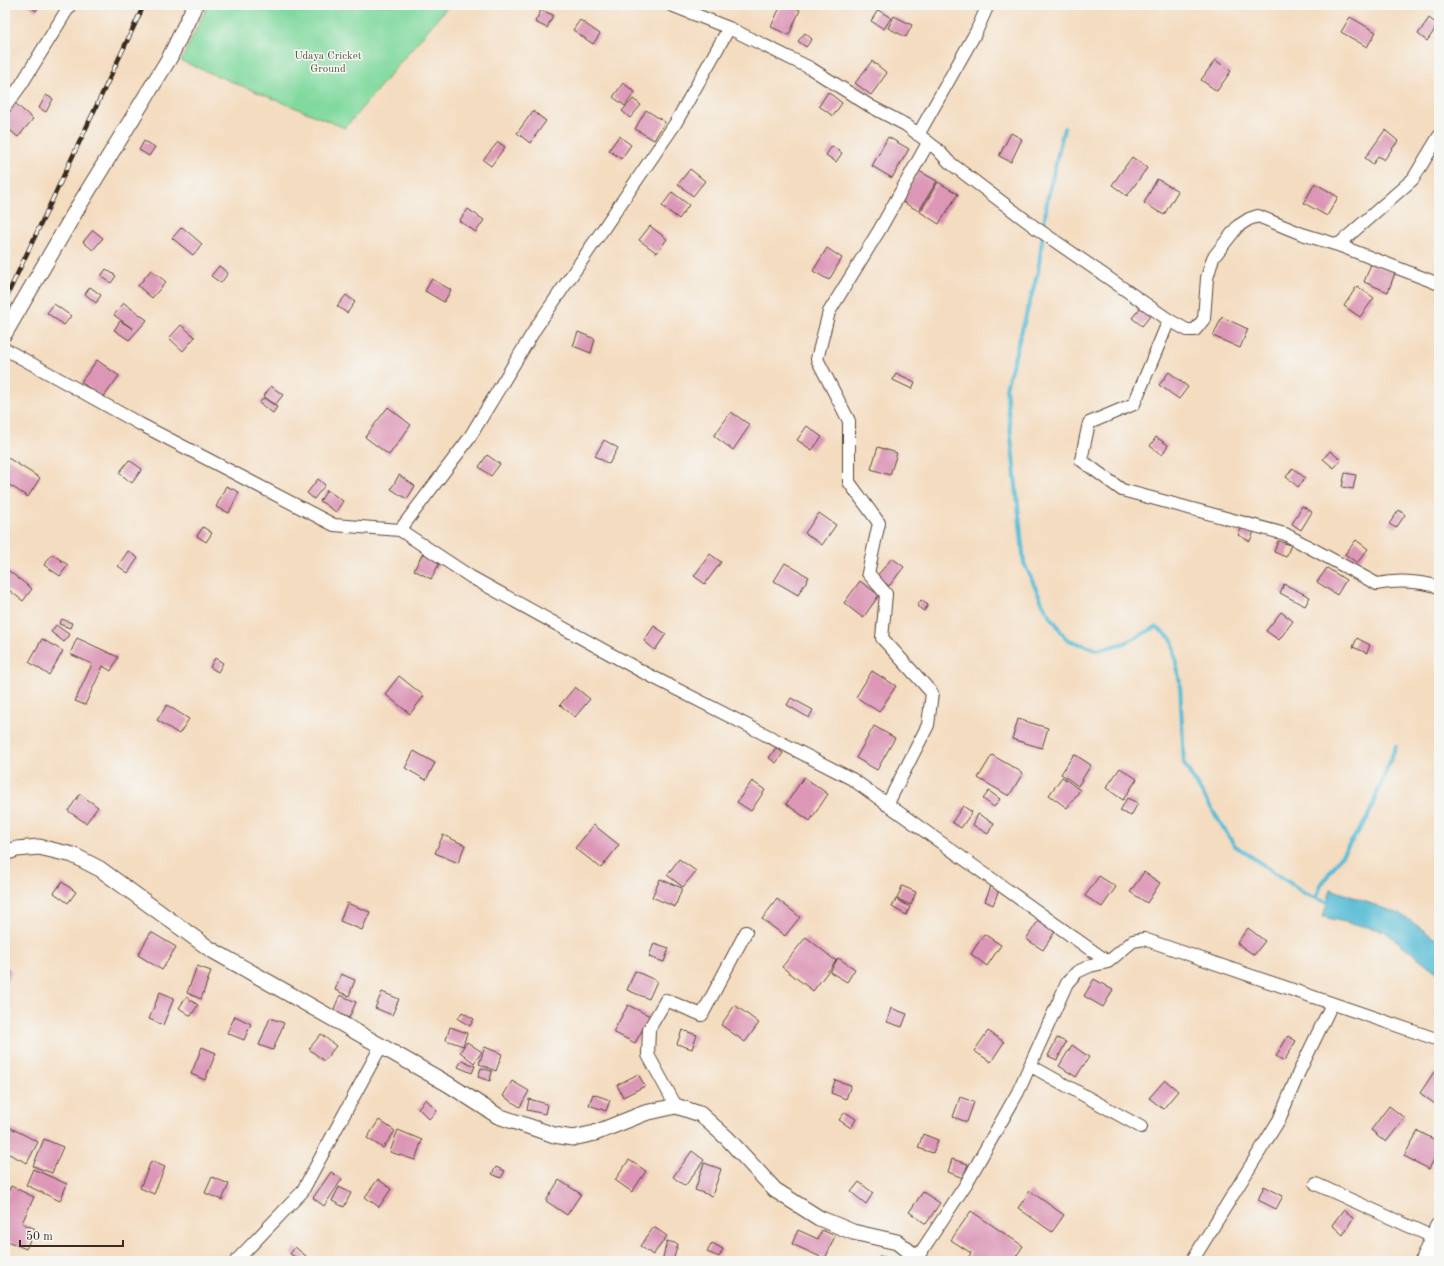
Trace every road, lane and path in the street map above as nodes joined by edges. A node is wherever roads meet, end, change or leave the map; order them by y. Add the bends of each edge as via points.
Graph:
1 (70, 5) edge
2 (195, 5) edge
3 (671, 5) edge
4 (988, 5) edge
5 (729, 28) junction
6 (5, 107) edge
7 (918, 134) junction
8 (1439, 136) edge
9 (928, 143) junction
10 (1338, 245) junction
11 (1439, 284) edge
12 (1169, 320) junction
13 (5, 333) edge
14 (5, 349) edge
15 (400, 530) junction
16 (1439, 587) edge
17 (888, 805) junction
18 (5, 854) edge
19 (746, 932) dead end
20 (1108, 962) junction
21 (1332, 1004) junction
22 (1439, 1040) edge
23 (381, 1046) junction
24 (1031, 1066) junction
25 (676, 1106) junction
26 (1141, 1126) dead end
27 (1316, 1184) dead end
28 (1437, 1232) edge
29 (916, 1260) edge
30 (236, 1261) edge
31 (1192, 1261) edge
32 (1424, 1261) edge

1 - 6 street
2 - 13 street via 170,57
3 - 5 street
4 - 7 street via 976,32
5 - 7 street via 810,68
5 - 15 street via 675,124 537,326 468,440
7 - 9 street
8 - 10 street via 1412,179
9 - 12 street via 1036,228
9 - 17 street via 880,229 829,312 817,359 849,421 849,482 879,524 868,573 886,594 882,638 932,693 928,725
10 - 11 street
10 - 12 street via 1258,216 1249,219 1238,226 1213,258 1207,278 1204,319 1201,324 1195,330 1187,330
12 - 16 street via 1134,404 1090,423 1081,460 1122,490 1285,534 1376,584 1390,581
14 - 15 street via 140,424 334,525
15 - 17 street via 472,577 643,672 852,779
17 - 20 street
18 - 23 street via 17,849 39,847 74,855 100,869 210,949
19 - 25 street via 702,1016 666,1000 649,1029 648,1056
20 - 21 street via 1133,941 1144,939
20 - 24 street via 1077,972 1067,983
21 - 22 street
21 - 31 street via 1279,1120
23 - 25 street via 498,1116 554,1135 573,1138 595,1133 645,1113
23 - 30 street via 302,1192
24 - 26 street
24 - 29 street via 966,1184
25 - 29 street via 700,1114 727,1138 775,1190 819,1218 853,1232 897,1242
27 - 28 street
28 - 32 main road

